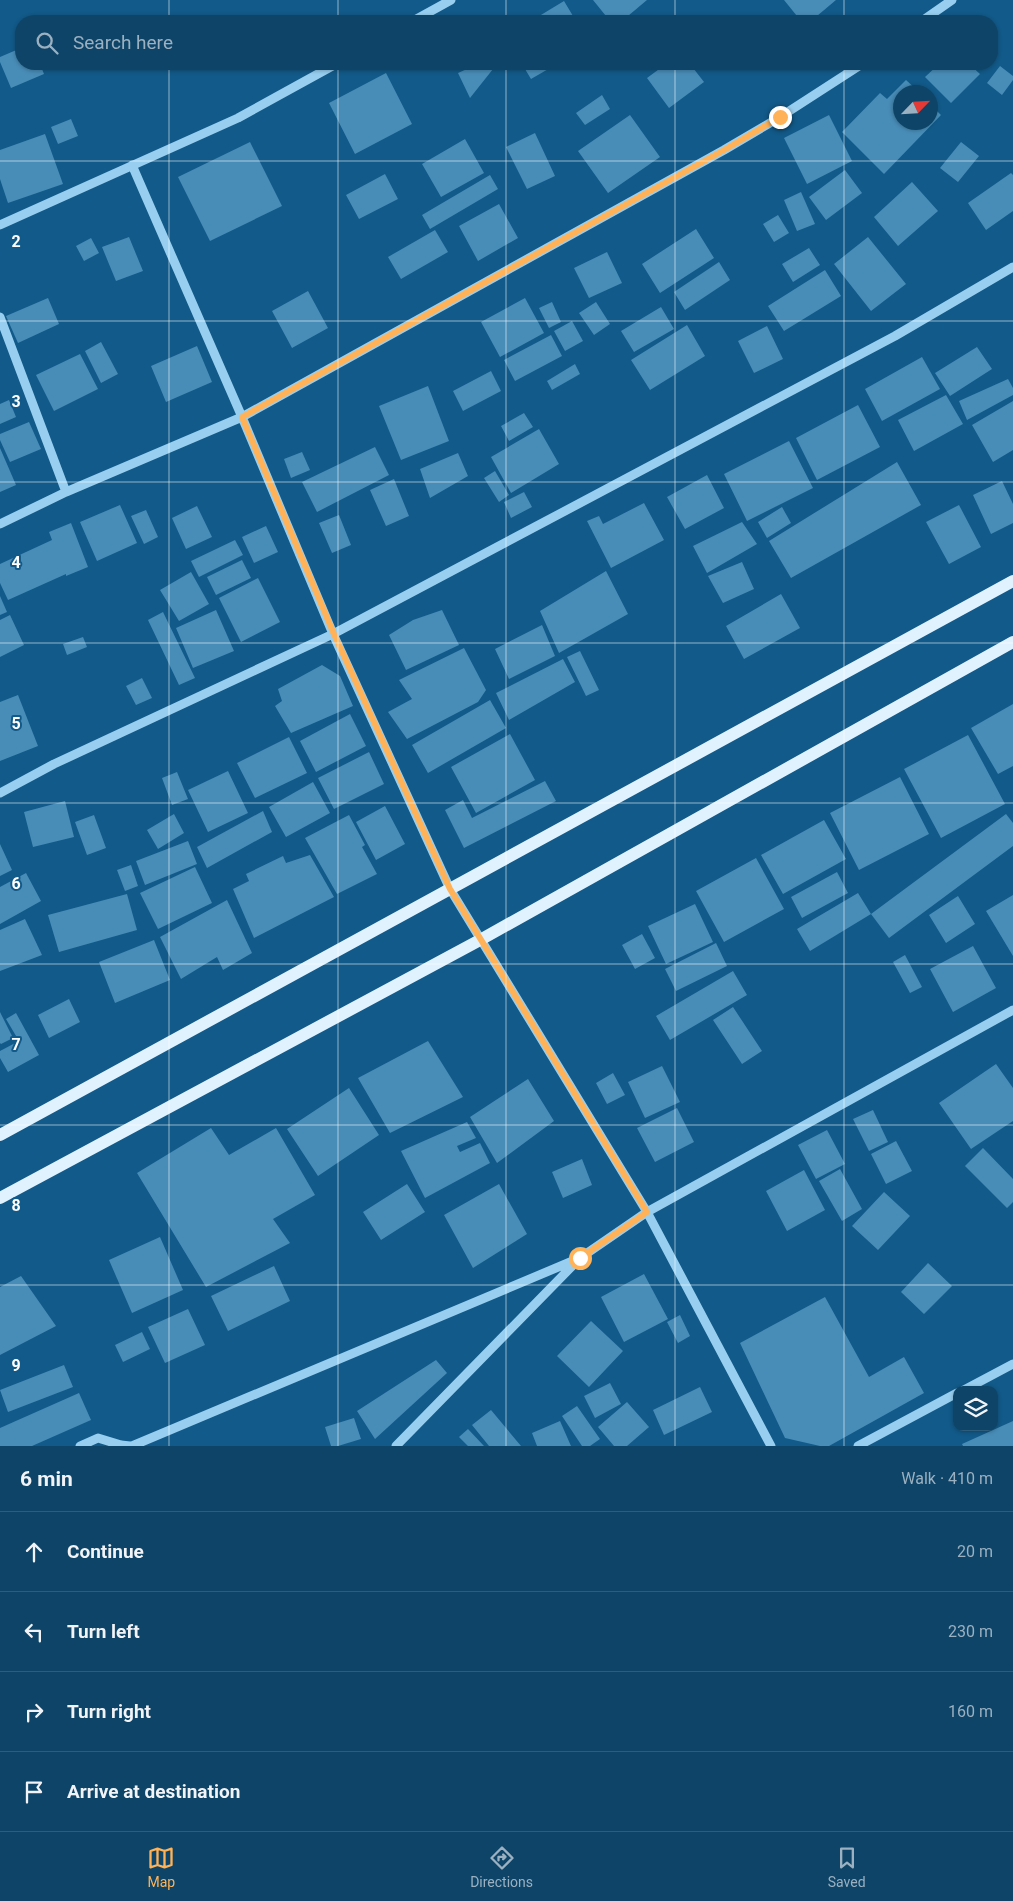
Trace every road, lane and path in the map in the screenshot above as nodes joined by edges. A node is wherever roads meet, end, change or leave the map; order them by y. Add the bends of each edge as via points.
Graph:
1 (451, 0) edge
2 (952, 0) edge
3 (424, 15) edge
4 (931, 15) edge
5 (325, 70) edge
6 (853, 70) edge
7 (132, 165) junction
8 (0, 225) edge
9 (1013, 267) edge
10 (0, 317) edge
11 (242, 417) junction
12 (66, 492) junction
13 (0, 524) edge
14 (1013, 581) edge
15 (334, 634) junction
16 (1013, 642) edge
17 (0, 793) edge
18 (450, 889) junction
19 (480, 940) junction
20 (1013, 1010) edge
21 (0, 1135) edge
22 (4, 1196) edge
23 (647, 1212) junction
24 (580, 1258) junction
25 (1013, 1364) edge
26 (972, 1386) edge
27 (953, 1396) edge
28 (80, 1446) edge
29 (131, 1446) edge
30 (396, 1446) edge
31 (771, 1446) edge
32 (858, 1446) edge

1 - 3 street
2 - 4 street
5 - 7 street via 238,118
6 - 11 street via 724,150
7 - 8 street
7 - 11 street
9 - 15 street via 895,336
10 - 12 street
11 - 12 street
11 - 15 street
12 - 13 street
14 - 18 main road
15 - 17 street via 54,764
15 - 18 street
16 - 19 main road
18 - 19 street
18 - 21 main road
19 - 22 main road
19 - 23 street
20 - 23 street
23 - 24 street
23 - 31 street
24 - 29 street
24 - 30 street
25 - 26 street
27 - 32 street
28 - 29 street via 98,1438

